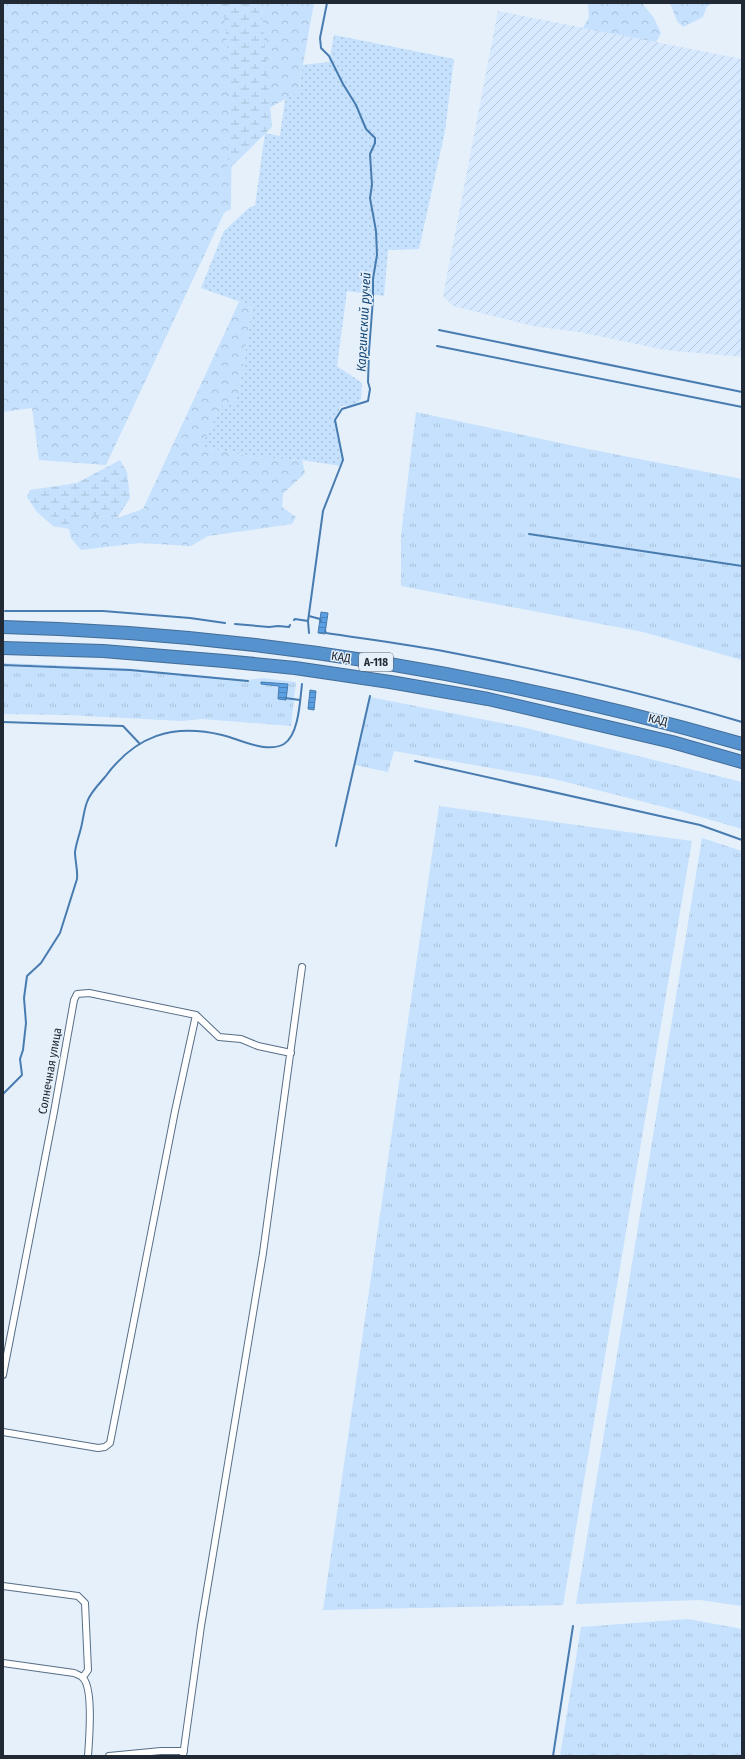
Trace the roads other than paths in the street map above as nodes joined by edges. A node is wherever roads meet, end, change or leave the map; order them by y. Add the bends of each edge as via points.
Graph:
1 (3, 627) edge
2 (3, 648) edge
3 (742, 744) edge
4 (742, 762) edge
5 (302, 967) dead end
6 (196, 1015) junction
7 (291, 1053) junction
8 (3, 1375) edge
9 (3, 1432) edge
10 (3, 1586) edge
11 (3, 1662) edge
12 (83, 1677) junction
13 (183, 1753) edge
14 (88, 1756) edge
15 (109, 1756) edge

1 - 3 highway, КАД / А-118 via 153,634 394,664 545,693 670,723
2 - 4 highway, КАД / А-118 via 103,651 295,668 368,679 496,701 672,742
5 - 7 street
6 - 7 street via 219,1036 241,1039 258,1046
6 - 8 street, Солнечная улица via 89,993 77,994
6 - 9 street via 110,1443 98,1448
7 - 13 street via 263,1254 201,1626
10 - 12 street via 78,1596 85,1602 88,1670
11 - 12 street via 74,1673
12 - 14 street via 90,1707
13 - 15 street via 161,1751

